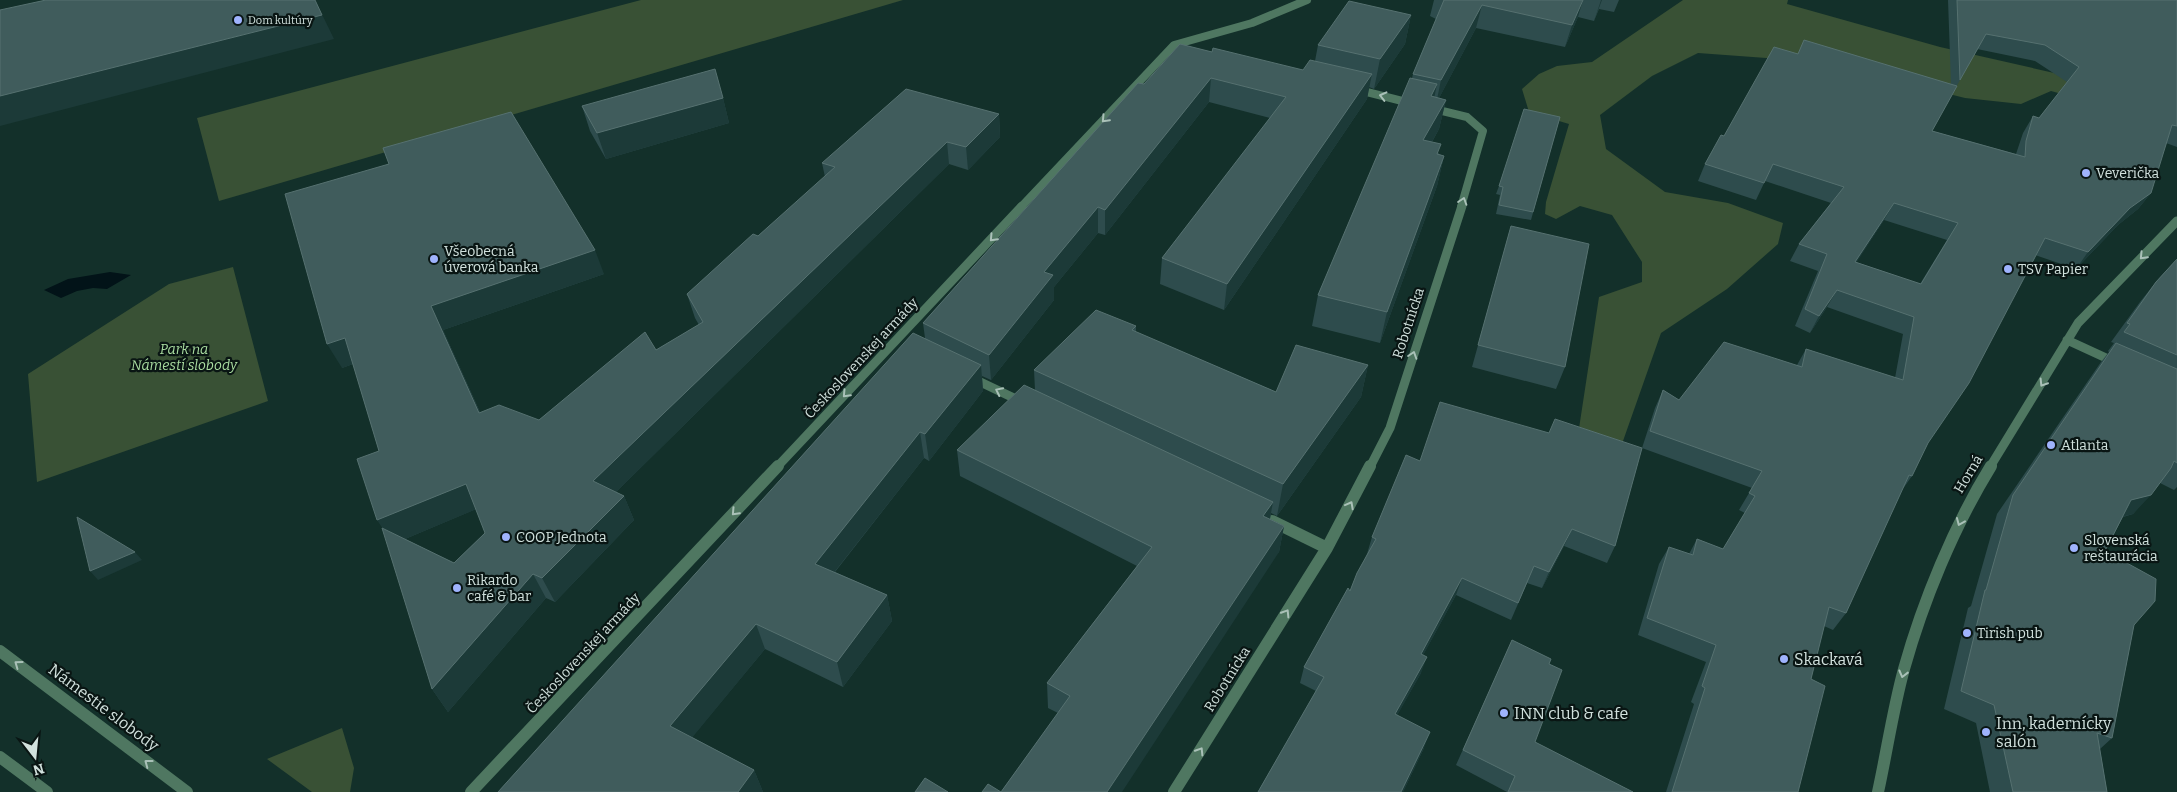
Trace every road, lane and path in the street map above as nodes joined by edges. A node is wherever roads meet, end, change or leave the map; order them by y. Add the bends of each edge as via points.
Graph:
1 (1307, 0) edge
2 (1174, 46) junction
3 (1189, 49) edge
4 (1350, 88) edge
5 (2177, 221) edge
6 (2067, 340) junction
7 (896, 342) junction
8 (908, 347) edge
9 (2128, 368) edge
10 (958, 372) edge
11 (1030, 406) edge
12 (1261, 516) edge
13 (1327, 548) junction
14 (0, 651) edge
15 (0, 757) edge
16 (46, 792) edge
17 (187, 792) edge
18 (471, 792) edge
19 (1174, 792) edge
20 (1878, 792) edge

1 - 2 street via 1252,23
2 - 3 street
2 -> 7 street, Československej armády
13 -> 4 street, Robotnícka via 1390,428 1483,131 1467,116
5 -> 6 street, Horná via 2078,323
6 - 9 street
6 -> 20 street, Horná via 1969,501 1932,588 1904,669
7 - 8 street
7 -> 18 street, Československej armády
11 -> 10 street
12 - 13 street
19 -> 13 street, Robotnícka
17 -> 14 street, Námestie slobody
15 - 16 street

